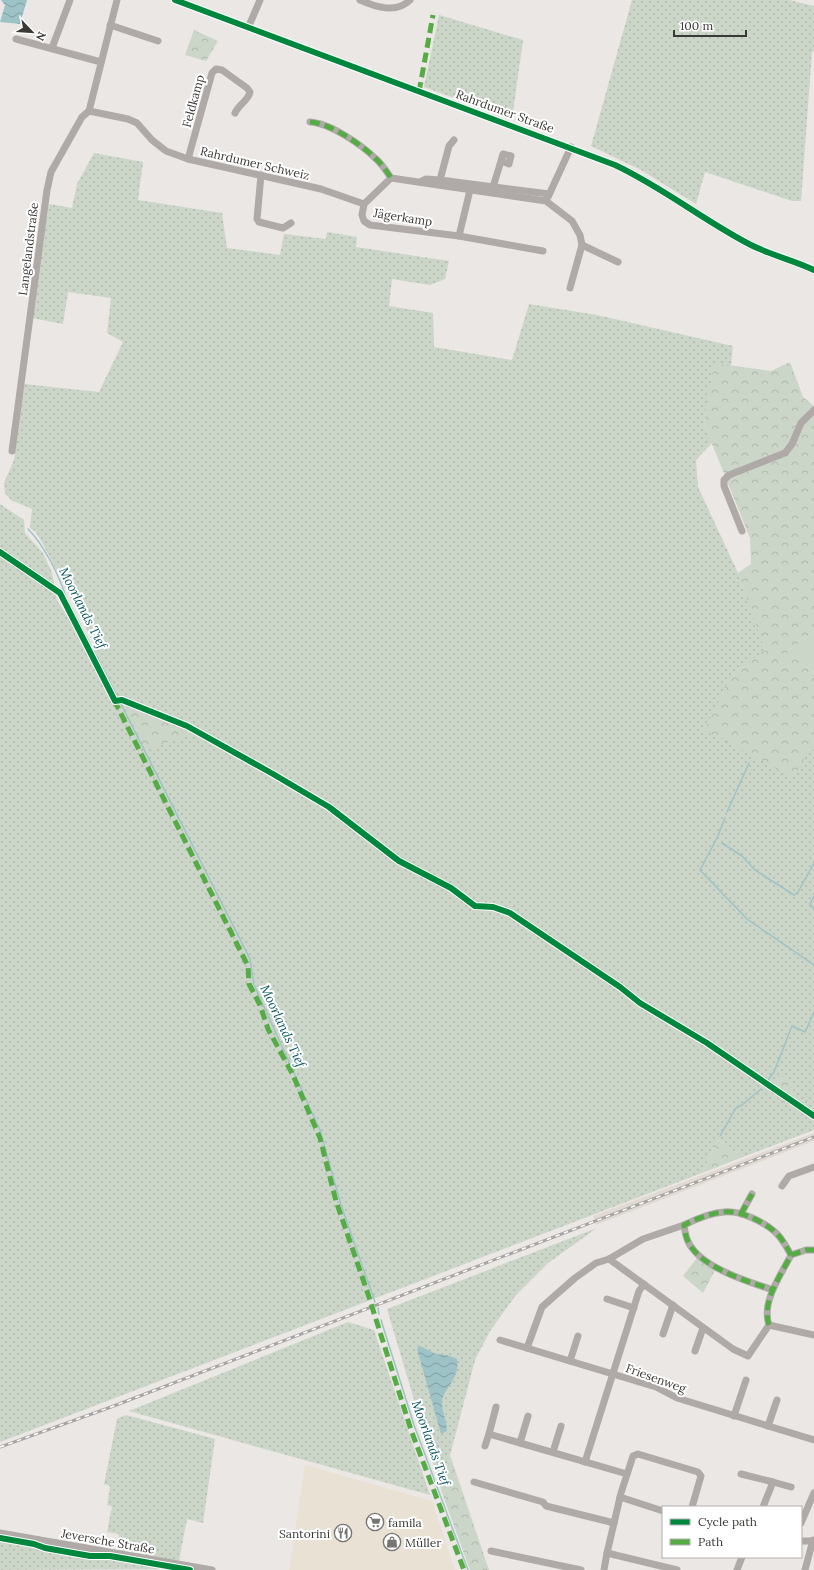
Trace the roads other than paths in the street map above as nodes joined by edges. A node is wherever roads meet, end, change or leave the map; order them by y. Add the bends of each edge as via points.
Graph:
1 (70, 0) edge
2 (116, 0) edge
3 (175, 0) edge
4 (260, 0) edge
5 (360, 0) edge
6 (410, 0) edge
7 (110, 25) junction
8 (248, 28) junction
9 (16, 39) dead end
10 (158, 41) dead end
11 (52, 48) junction
12 (101, 62) junction
13 (89, 111) junction
14 (235, 113) dead end
15 (310, 122) dead end
16 (454, 140) dead end
17 (571, 147) junction
18 (188, 159) junction
19 (501, 161) dead end
20 (261, 176) junction
21 (391, 178) junction
22 (440, 180) junction
23 (420, 182) junction
24 (493, 187) junction
25 (470, 190) junction
26 (550, 194) junction
27 (546, 201) junction
28 (364, 204) junction
29 (292, 223) dead end
30 (458, 236) junction
31 (582, 245) junction
32 (543, 251) dead end
33 (618, 262) dead end
34 (814, 270) edge
35 (570, 288) dead end
36 (814, 410) edge
37 (12, 451) dead end
38 (742, 532) dead end
39 (814, 1167) edge
40 (782, 1186) dead end
41 (752, 1194) dead end
42 (741, 1214) junction
43 (684, 1226) junction
44 (814, 1250) edge
45 (791, 1255) junction
46 (609, 1259) junction
47 (644, 1284) junction
48 (773, 1290) junction
49 (607, 1299) dead end
50 (673, 1305) junction
51 (634, 1308) junction
52 (769, 1325) junction
53 (703, 1328) junction
54 (663, 1334) dead end
55 (814, 1335) edge
56 (578, 1336) dead end
57 (500, 1340) dead end
58 (527, 1348) junction
59 (695, 1351) dead end
60 (570, 1361) junction
61 (612, 1374) junction
62 (746, 1380) dead end
63 (777, 1400) dead end
64 (496, 1407) dead end
65 (528, 1416) dead end
66 (734, 1416) junction
67 (561, 1426) dead end
68 (768, 1426) junction
69 (489, 1434) junction
70 (814, 1440) edge
71 (520, 1443) junction
72 (485, 1446) dead end
73 (553, 1452) junction
74 (585, 1462) junction
75 (627, 1474) junction
76 (741, 1474) dead end
77 (474, 1482) dead end
78 (773, 1482) junction
79 (791, 1487) dead end
80 (814, 1493) edge
81 (620, 1497) junction
82 (692, 1506) edge
83 (763, 1506) edge
84 (662, 1511) edge
85 (802, 1521) edge
86 (614, 1522) junction
87 (0, 1533) edge
88 (802, 1541) edge
89 (813, 1541) edge
90 (491, 1551) dead end
91 (607, 1553) junction
92 (742, 1558) edge
93 (212, 1570) edge
94 (581, 1570) edge
95 (604, 1570) edge
96 (676, 1570) edge
97 (737, 1570) edge
98 (805, 1570) edge

1 - 11 street
2 - 7 street, Langelandstraße
3 - 8 street, Rahrdumer Straße
4 - 8 street
5 - 6 street via 394,9 406,5
7 - 10 street
7 - 12 street, Langelandstraße
8 - 17 street, Rahrdumer Straße
9 - 11 street
11 - 12 street
12 - 13 street, Langelandstraße
13 - 18 street, Rahrdumer Schweiz via 137,123 166,151
13 - 37 street, Langelandstraße via 82,117 51,172
14 - 18 street, Feldkamp via 250,92 216,69 212,73
15 - 21 street via 319,122 330,127 368,151
16 - 22 street via 449,146
17 - 26 street
17 - 34 street, Rahrdumer Straße via 631,172 748,244
18 - 20 street, Rahrdumer Schweiz
19 - 24 street
20 - 28 street, Rahrdumer Schweiz via 322,189
20 - 29 street via 257,219 259,222 284,228
21 - 23 street
21 - 28 street
22 - 23 street via 426,179
22 - 24 street
23 - 25 street
24 - 26 street
25 - 27 street
25 - 30 street
26 - 27 street
27 - 31 street via 572,221
28 - 30 street, Jägerkamp via 362,215 364,222 370,225
30 - 32 street, Jägerkamp
31 - 33 street
31 - 35 street
36 - 38 street via 801,422 792,444 785,453 729,474 724,480
39 - 40 street via 789,1176
41 - 42 street
42 - 43 street via 726,1211 696,1219
42 - 45 street via 774,1231
43 - 46 street via 642,1239
43 - 48 street via 692,1249 702,1258 734,1277
44 - 45 street
45 - 48 street
46 - 47 street
46 - 58 street via 596,1263 542,1307
47 - 50 street
47 - 51 street
48 - 52 street via 766,1316
49 - 51 street
50 - 53 street
50 - 54 street
51 - 61 street
52 - 53 street via 748,1356
52 - 55 street
53 - 59 street
56 - 60 street
57 - 58 street, Friesenweg
58 - 60 street, Friesenweg
60 - 61 street, Friesenweg
61 - 66 street, Friesenweg via 656,1387 677,1398
61 - 74 street
62 - 66 street
63 - 68 street
64 - 69 street
65 - 71 street
66 - 68 street, Friesenweg
67 - 73 street
68 - 70 street, Friesenweg
69 - 71 street
69 - 72 street
71 - 73 street
73 - 74 street
74 - 75 street
75 - 81 street
75 - 82 street via 633,1456 638,1454 698,1472 701,1476
76 - 78 street
77 - 86 street via 543,1502 546,1506
78 - 79 street
78 - 83 street
80 - 85 street
81 - 84 street
81 - 86 street
86 - 91 street
87 - 93 street, Jeversche Straße
88 - 89 street
89 - 98 street
90 - 94 street
91 - 95 street
91 - 96 street
92 - 97 street

